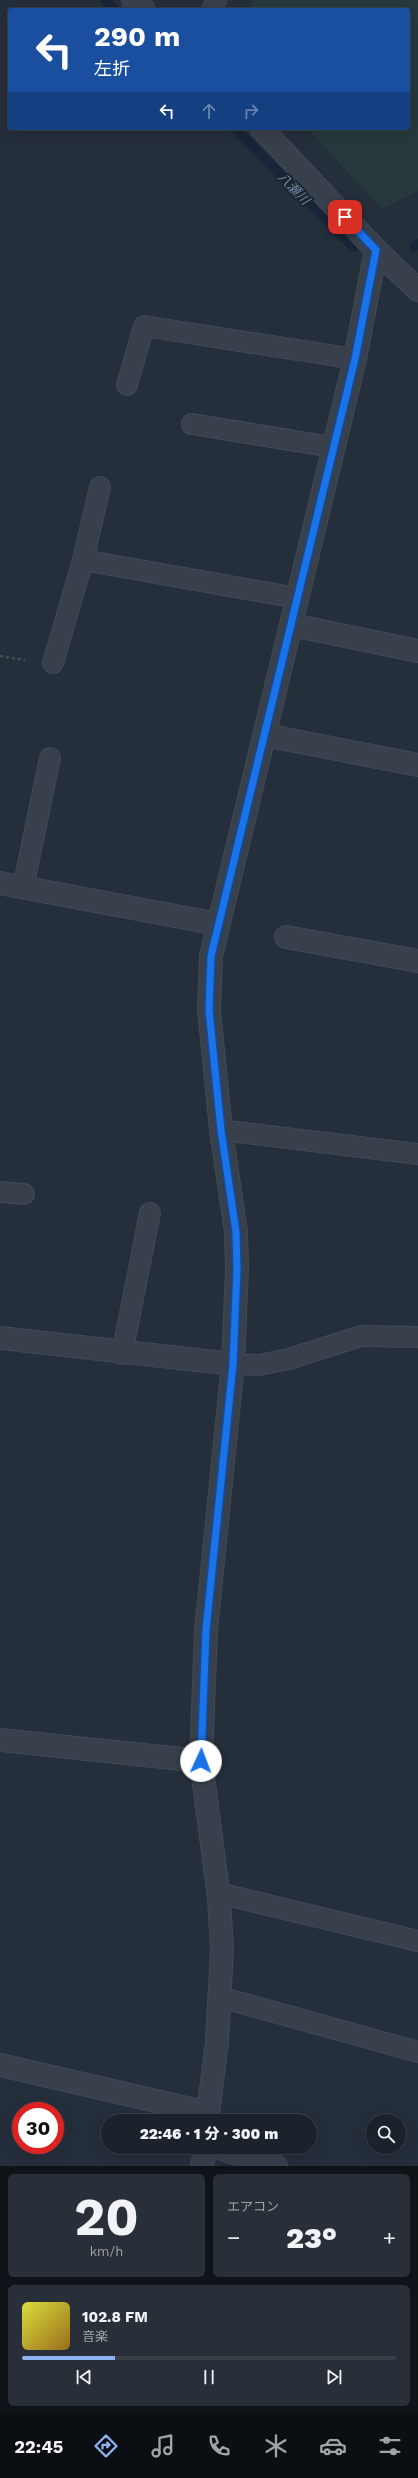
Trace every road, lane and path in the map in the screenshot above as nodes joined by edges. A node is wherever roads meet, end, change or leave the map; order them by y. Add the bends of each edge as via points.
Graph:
1 (133, 0) edge
2 (142, 8) edge
3 (263, 130) edge
4 (376, 250) junction
5 (418, 290) edge
6 (355, 359) junction
7 (127, 385) dead end
8 (192, 424) dead end
9 (332, 446) junction
10 (100, 487) dead end
11 (83, 560) junction
12 (297, 598) junction
13 (292, 625) junction
14 (418, 651) edge
15 (53, 664) dead end
16 (265, 735) junction
17 (50, 758) dead end
18 (418, 765) edge
19 (0, 883) edge
20 (24, 888) junction
21 (218, 924) junction
22 (286, 937) dead end
23 (418, 961) edge
24 (221, 1130) junction
25 (418, 1154) edge
26 (0, 1192) edge
27 (24, 1194) dead end
28 (150, 1212) dead end
29 (0, 1338) edge
30 (418, 1338) edge
31 (122, 1354) junction
32 (233, 1364) junction
33 (0, 1740) edge
34 (201, 1761) junction
35 (218, 1893) junction
36 (418, 1941) edge
37 (220, 1997) junction
38 (418, 2052) edge
39 (0, 2065) edge
40 (196, 2114) edge
41 (208, 2114) edge
42 (205, 2154) edge
43 (238, 2154) edge
44 (202, 2166) edge
45 (276, 2166) edge

1 - 2 street
3 - 4 street
4 - 5 street
4 - 6 street
6 - 7 lane via 144,326
6 - 9 street
8 - 9 lane
9 - 12 street
10 - 11 lane
11 - 12 lane
11 - 15 lane
12 - 13 street
13 - 14 street
13 - 16 street
16 - 18 street
16 - 21 street
17 - 20 lane
19 - 20 street
20 - 21 street
21 - 24 street via 211,956 209,1010
22 - 23 street
24 - 25 lane
24 - 32 street via 236,1232
26 - 27 lane
28 - 31 lane
29 - 31 street
30 - 32 lane via 361,1336 274,1362 259,1365
31 - 32 street
32 - 34 street via 206,1630
33 - 34 street
34 - 35 street
35 - 36 lane
35 - 37 street via 222,1950
37 - 38 lane
37 - 41 street
39 - 40 street
42 - 44 street
43 - 45 street

